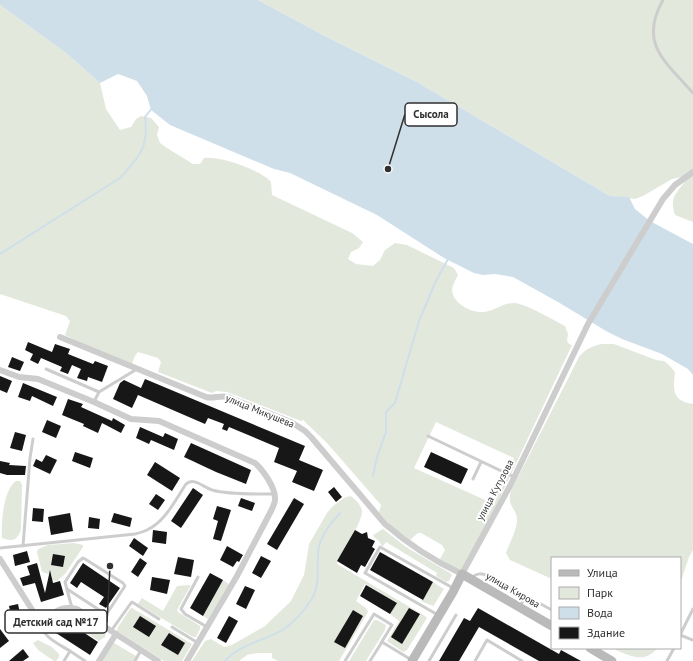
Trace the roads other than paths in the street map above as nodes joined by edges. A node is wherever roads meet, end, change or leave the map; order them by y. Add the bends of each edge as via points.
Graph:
1 (663, 0) edge
2 (693, 92) edge
3 (693, 172) edge
4 (60, 337) dead end
5 (46, 369) dead end
6 (137, 369) junction
7 (0, 370) edge
8 (99, 392) junction
9 (94, 402) junction
10 (428, 436) dead end
11 (33, 439) dead end
12 (482, 462) junction
13 (514, 477) junction
14 (473, 479) dead end
15 (274, 494) junction
16 (23, 546) junction
17 (0, 548) edge
18 (0, 559) edge
19 (462, 574) junction
20 (198, 578) dead end
21 (471, 578) junction
22 (67, 589) junction
23 (454, 589) junction
24 (526, 596) junction
25 (520, 607) junction
26 (72, 608) junction
27 (551, 609) edge
28 (693, 609) edge
29 (107, 615) junction
30 (456, 615) dead end
31 (439, 616) junction
32 (40, 619) junction
33 (159, 619) dead end
34 (100, 624) junction
35 (551, 625) edge
36 (172, 627) dead end
37 (207, 627) junction
38 (113, 633) junction
39 (681, 633) edge
40 (681, 635) edge
41 (693, 640) edge
42 (198, 643) junction
43 (381, 643) junction
44 (592, 649) edge
45 (673, 649) edge
46 (141, 650) junction
47 (70, 652) junction
48 (64, 661) edge
49 (84, 661) edge
50 (99, 661) edge
51 (135, 661) edge
52 (158, 661) edge
53 (187, 661) edge
54 (345, 661) edge
55 (370, 661) edge
56 (412, 661) edge
57 (429, 661) edge
58 (475, 661) edge
59 (522, 661) edge
60 (612, 661) edge
61 (667, 661) edge

1 - 2 lane via 653,27 654,42 659,54
3 - 13 street, улица Кутузова via 675,185 651,216 588,324
4 - 6 street, улица Микушева
5 - 8 lane
6 - 8 lane
6 - 19 street, улица Микушева via 211,398 228,397 291,422 311,436 391,529 426,554
7 - 9 street via 19,377 38,379
8 - 9 lane
9 - 15 street via 131,419 159,421 255,463 263,472
10 - 12 lane
11 - 16 lane
12 - 13 lane
12 - 14 lane
13 - 19 street, улица Кутузова
15 - 16 lane via 218,491 190,481 169,510 148,530 134,534
15 - 37 street via 272,509
16 - 17 lane
18 - 32 street via 30,608
19 - 21 street, улица Кирова
19 - 23 street, улица Кутузова
20 - 37 lane via 181,609
21 - 24 lane via 480,573
21 - 25 street, улица Кирова
22 - 26 lane
22 - 29 lane
22 - 29 lane via 65,582 78,562 85,559 125,586
23 - 31 street, улица Кутузова
23 - 31 lane via 380,547 365,573
24 - 25 lane
24 - 27 lane
25 - 35 street, улица Кирова
26 - 32 street via 58,609
26 - 34 street
28 - 39 lane
29 - 34 lane
30 - 57 lane
31 - 56 street, улица Кутузова
32 - 47 lane via 40,627 44,634
33 - 38 lane via 132,602
34 - 38 street
36 - 42 lane
37 - 42 street
38 - 46 street
38 - 50 street
40 - 41 lane
42 - 53 street
43 - 54 lane via 392,625 374,614
43 - 55 lane
43 - 56 lane
44 - 60 street
45 - 61 lane
46 - 51 lane
46 - 52 street
47 - 48 lane
47 - 49 lane
58 - 59 lane via 487,640

